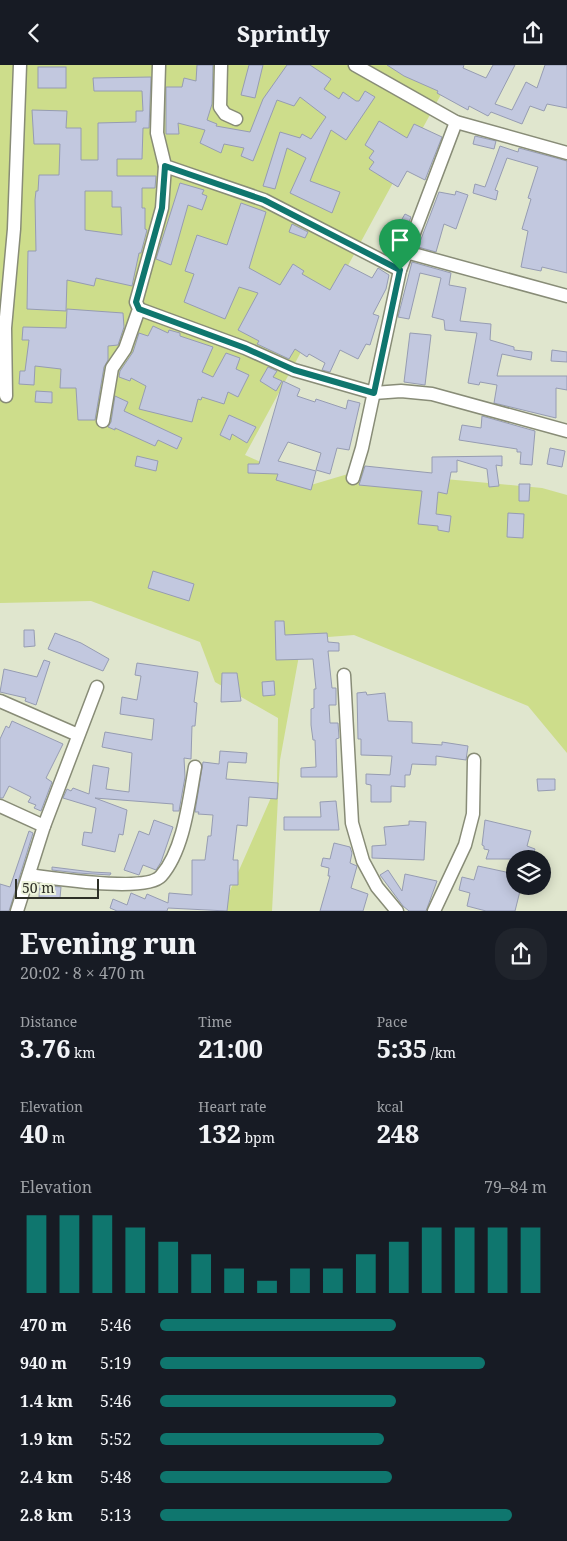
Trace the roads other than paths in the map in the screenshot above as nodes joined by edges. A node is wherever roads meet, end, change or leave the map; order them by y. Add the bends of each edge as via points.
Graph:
1 (20, 65) edge
2 (159, 65) edge
3 (221, 65) edge
4 (354, 65) edge
5 (236, 119) dead end
6 (456, 122) junction
7 (567, 153) edge
8 (165, 166) junction
9 (406, 252) junction
10 (400, 270) junction
11 (567, 296) edge
12 (139, 309) junction
13 (3, 328) edge
14 (374, 393) junction
15 (6, 396) dead end
16 (103, 421) dead end
17 (567, 431) edge
18 (353, 478) dead end
19 (344, 675) dead end
20 (97, 687) dead end
21 (0, 701) edge
22 (78, 735) junction
23 (474, 760) dead end
24 (194, 767) dead end
25 (0, 806) edge
26 (44, 826) junction
27 (29, 875) junction
28 (17, 911) edge
29 (397, 911) edge
30 (434, 911) edge

1 - 13 street via 14,219
2 - 8 street via 157,133
3 - 5 street via 220,107 225,115
4 - 6 street
6 - 7 street
6 - 9 street
8 - 10 street via 264,200
8 - 12 street via 162,208 136,302
9 - 10 street
9 - 11 street
10 - 14 street
12 - 14 street via 245,348 294,370
12 - 16 street via 125,349 112,368
13 - 15 street
14 - 17 street via 432,394
14 - 18 street
19 - 29 street via 352,823 363,861 377,887
20 - 22 street
21 - 22 street
22 - 26 street
23 - 30 street via 473,814 466,845
24 - 27 street via 186,816 174,852 160,877 146,883 118,885
25 - 26 street
26 - 27 street
27 - 28 street

